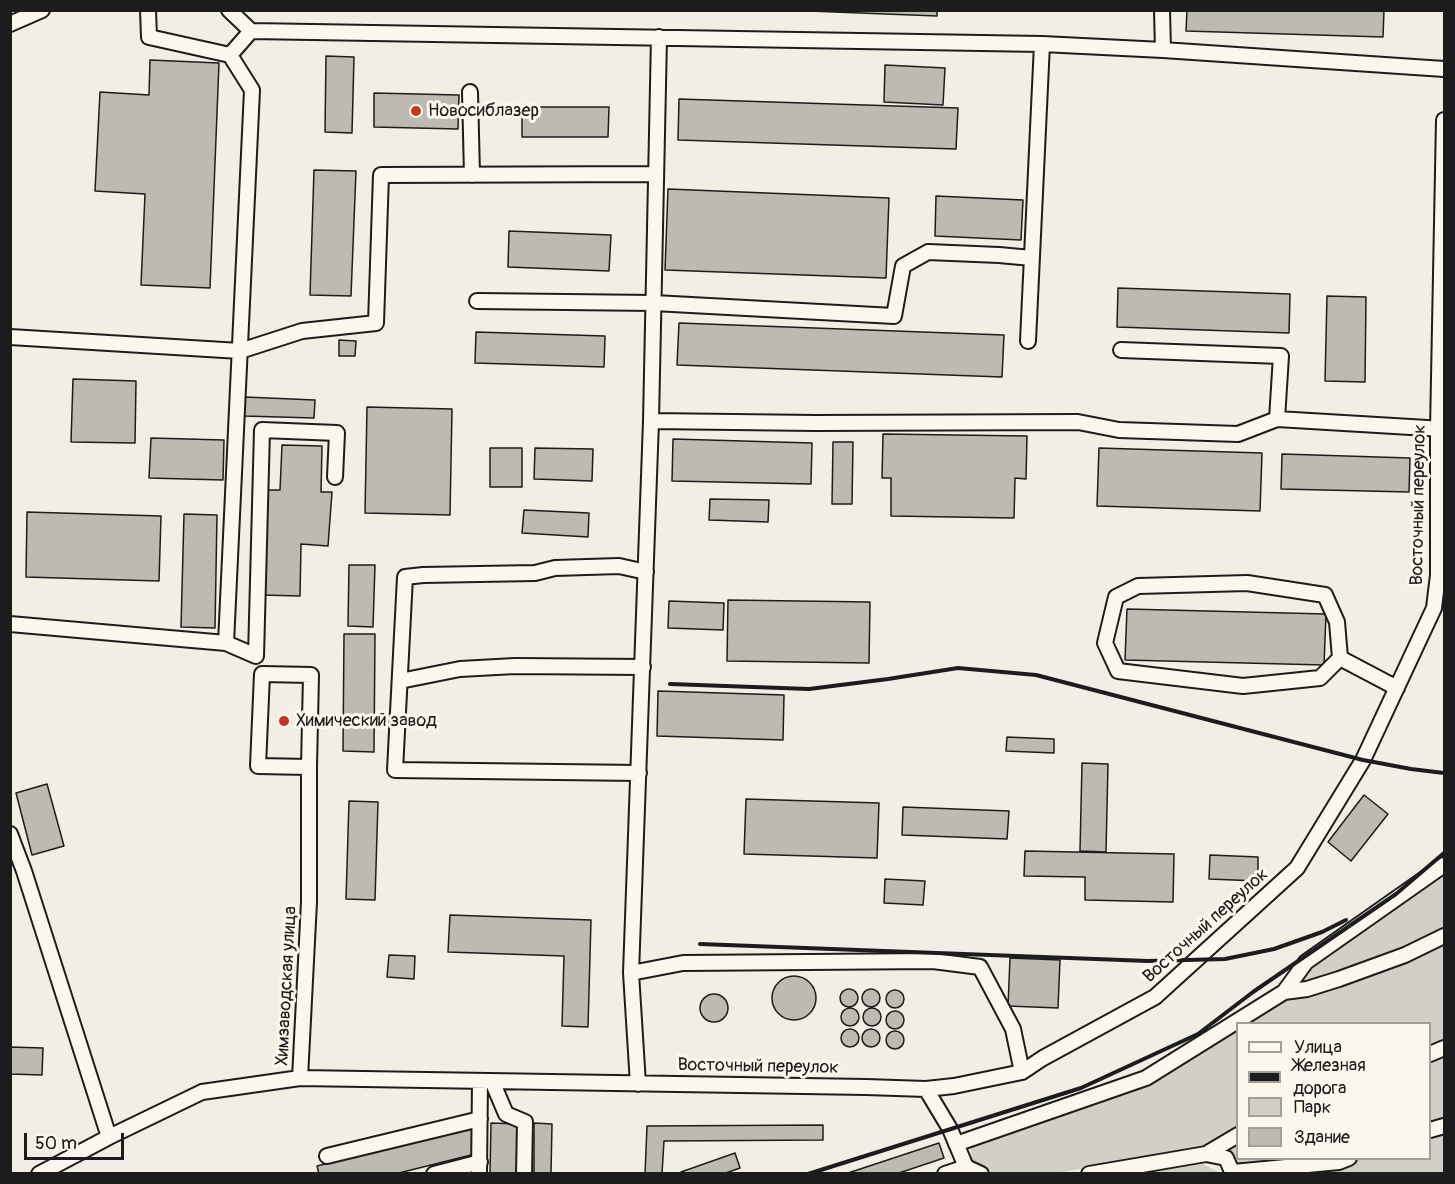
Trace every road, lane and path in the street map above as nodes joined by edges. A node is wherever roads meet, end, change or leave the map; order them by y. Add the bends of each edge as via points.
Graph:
1 (42, 10) edge
2 (148, 10) edge
3 (229, 10) edge
4 (1162, 10) edge
5 (10, 24) edge
6 (251, 32) junction
7 (659, 37) junction
8 (1042, 44) junction
9 (1163, 50) junction
10 (230, 55) junction
11 (1444, 69) edge
12 (470, 92) dead end
13 (1444, 120) edge
14 (656, 174) junction
15 (472, 175) junction
16 (1032, 258) junction
17 (477, 301) dead end
18 (654, 303) junction
19 (10, 337) edge
20 (1028, 341) dead end
21 (1121, 350) dead end
22 (240, 351) junction
23 (1277, 418) junction
24 (651, 421) junction
25 (1441, 429) edge
26 (335, 477) dead end
27 (646, 572) junction
28 (10, 624) edge
29 (226, 643) junction
30 (256, 656) junction
31 (1340, 658) junction
32 (643, 667) junction
33 (262, 674) junction
34 (400, 681) junction
35 (1397, 688) junction
36 (309, 767) junction
37 (639, 773) junction
38 (10, 834) edge
39 (1444, 865) edge
40 (1444, 936) edge
41 (632, 974) junction
42 (1284, 992) junction
43 (1022, 1072) junction
44 (300, 1078) junction
45 (486, 1081) junction
46 (638, 1084) junction
47 (926, 1089) junction
48 (480, 1119) junction
49 (1236, 1136) edge
50 (109, 1137) junction
51 (957, 1144) junction
52 (1206, 1154) junction
53 (327, 1156) dead end
54 (1344, 1160) edge
55 (966, 1167) junction
56 (480, 1168) edge
57 (39, 1173) edge
58 (434, 1173) edge
59 (524, 1173) edge
60 (945, 1173) edge
61 (981, 1173) edge
62 (1089, 1173) edge
63 (1233, 1173) edge

1 - 5 street
2 - 10 street via 149,37
3 - 6 street
4 - 9 street
6 - 7 street
6 - 10 street
7 - 8 street
7 - 14 street
8 - 9 street
8 - 16 street
9 - 11 street
10 - 22 street via 252,90
12 - 15 street
13 - 25 street, Восточный переулок
14 - 15 street
14 - 18 street
15 - 22 street via 381,175 376,323 302,331
16 - 18 street via 928,252 903,266 894,316
16 - 20 street
17 - 18 street
18 - 24 street
19 - 22 street
21 - 23 street via 1281,356
22 - 29 street
23 - 24 street via 1238,434 1119,430 1078,422
23 - 25 street
24 - 27 street
25 - 35 street, Восточный переулок via 1434,608
26 - 30 street via 337,433 262,430
27 - 32 street
27 - 34 street via 619,566 405,577
28 - 29 street
29 - 30 street
30 - 33 street
31 - 31 street via 1320,678 1243,686 1118,671 1105,643 1116,597 1138,586 1247,583 1325,595 1337,622
31 - 35 street
32 - 34 street via 460,669
32 - 37 street
33 - 36 street, Химзаводская улица via 311,675
33 - 36 street via 258,765
34 - 37 street via 395,770
35 - 43 street, Восточный переулок via 1363,760 1297,868 1155,996
36 - 44 street, Химзаводская улица via 309,902
37 - 41 street
38 - 50 street
39 - 42 street via 1306,962
40 - 42 street via 1340,979
41 - 43 street via 683,963 933,961 980,967 1013,1029
41 - 46 street
42 - 51 street via 1146,1078
43 - 47 street, Восточный переулок
44 - 45 street, Восточный переулок
44 - 50 street, Химзаводская улица via 202,1092
45 - 46 street, Восточный переулок
45 - 48 street
45 - 59 street via 506,1114 525,1122
46 - 47 street, Восточный переулок
47 - 51 street
48 - 53 street
48 - 56 street
49 - 52 street
50 - 57 street, Химзаводская улица
51 - 55 street
52 - 62 street
52 - 63 street via 1226,1158
54 - 63 street
55 - 60 street
55 - 61 street
56 - 58 street

